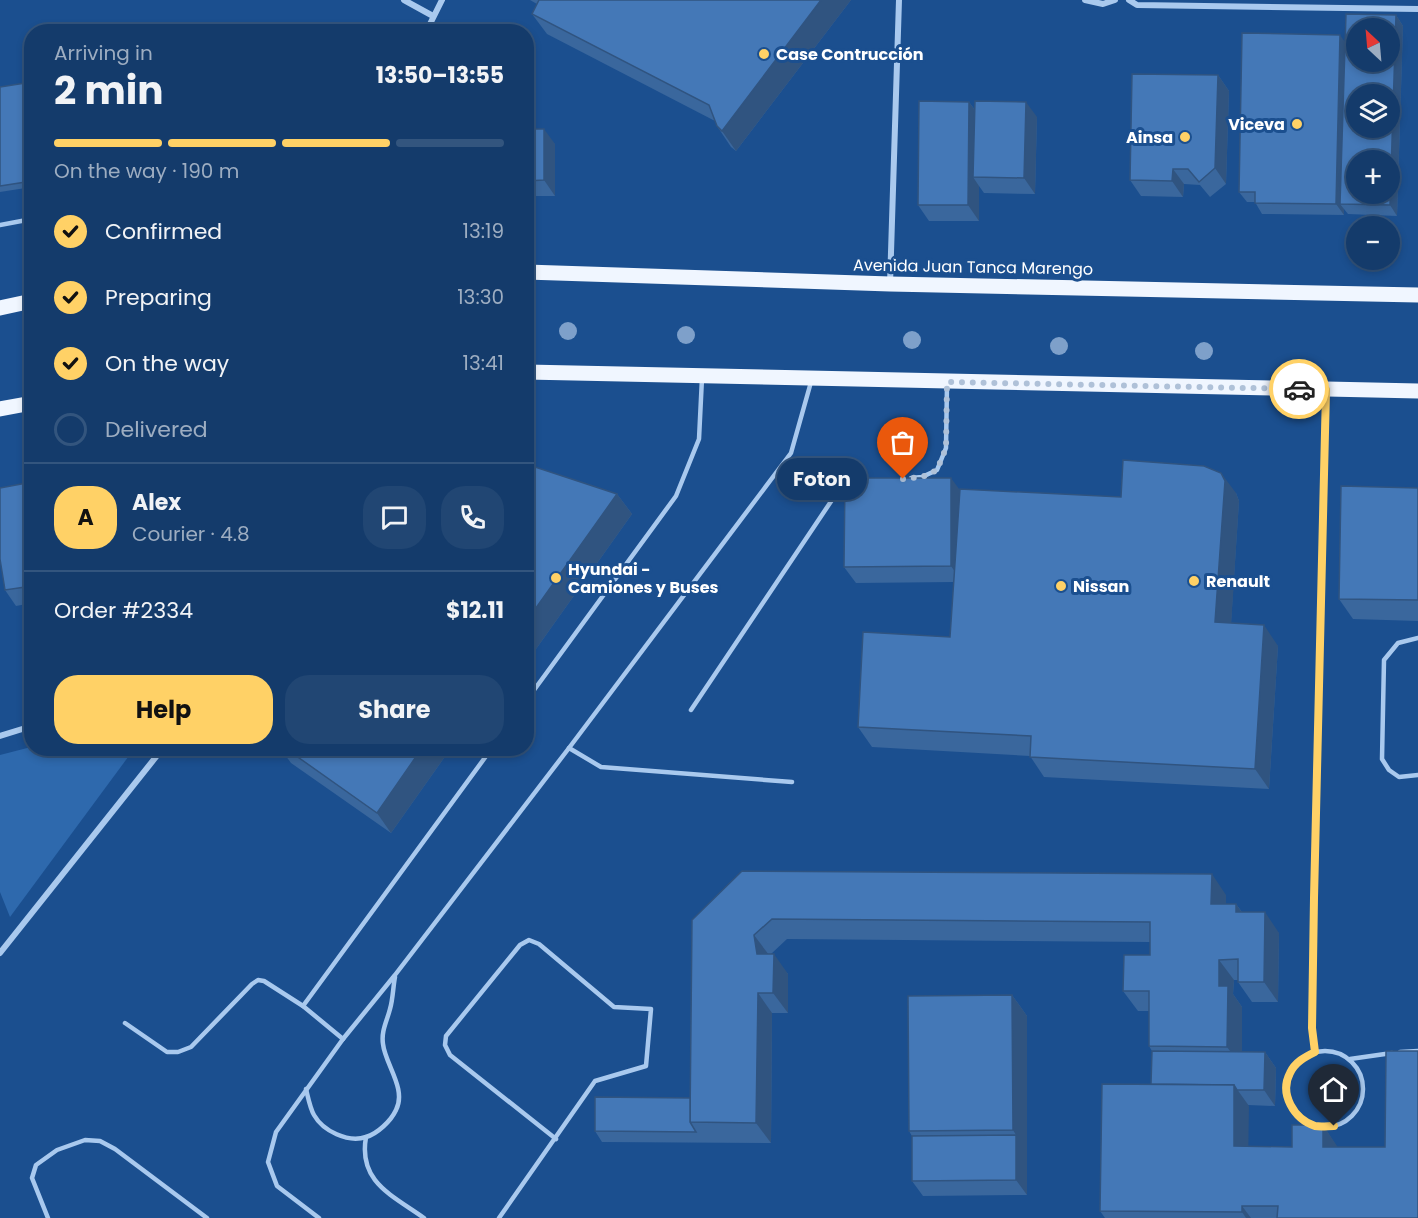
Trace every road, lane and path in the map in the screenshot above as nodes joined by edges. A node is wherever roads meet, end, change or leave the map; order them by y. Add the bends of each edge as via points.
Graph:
1 (404, 0) edge
2 (442, 0) edge
3 (899, 0) edge
4 (1085, 0) edge
5 (1115, 0) edge
6 (1129, 0) edge
7 (1418, 9) edge
8 (434, 16) junction
9 (430, 24) edge
10 (24, 220) edge
11 (0, 225) edge
12 (534, 272) edge
13 (890, 284) junction
14 (1418, 295) edge
15 (24, 303) edge
16 (0, 308) edge
17 (534, 372) edge
18 (702, 375) junction
19 (812, 379) junction
20 (947, 382) junction
21 (1326, 390) junction
22 (1418, 391) edge
23 (24, 404) edge
24 (0, 409) edge
25 (900, 480) edge
26 (858, 485) edge
27 (1418, 638) edge
28 (534, 690) edge
29 (691, 710) dead end
30 (24, 728) edge
31 (0, 736) edge
32 (569, 748) junction
33 (157, 756) edge
34 (486, 756) edge
35 (1418, 774) edge
36 (792, 782) dead end
37 (0, 953) edge
38 (395, 975) junction
39 (303, 1006) junction
40 (125, 1023) dead end
41 (343, 1039) junction
42 (1418, 1050) edge
43 (1315, 1052) junction
44 (1350, 1059) junction
45 (306, 1089) junction
46 (366, 1137) junction
47 (556, 1139) junction
48 (48, 1218) edge
49 (207, 1218) edge
50 (319, 1218) edge
51 (423, 1218) edge
52 (500, 1218) edge

1 - 8 street
2 - 8 street
3 - 13 street
4 - 5 street via 1103,4
6 - 7 street via 1137,5
8 - 9 street
10 - 11 lane
12 - 13 main road, Avenida Juan Tanca Marengo
13 - 14 main road, Avenida Juan Tanca Marengo
15 - 16 main road
17 - 18 main road
18 - 19 main road
18 - 28 lane via 699,439 676,496
19 - 20 main road
19 - 32 lane via 791,453
20 - 21 main road
20 - 25 lane via 946,448 937,470
21 - 22 main road
21 - 43 lane via 1314,898
23 - 24 main road
26 - 29 lane via 847,486 836,494
27 - 35 lane via 1398,643 1384,660 1382,759 1399,777
30 - 31 street
32 - 36 lane via 601,767
32 - 38 lane
33 - 37 street
34 - 39 lane
38 - 41 lane
38 - 46 lane via 382,1033 383,1047 395,1074 397,1109 386,1124
39 - 40 lane via 258,980 191,1047 178,1052 167,1052
39 - 41 lane
41 - 45 lane
42 - 44 lane
43 - 44 lane via 1333,1051
43 - 44 lane via 1300,1060 1289,1073 1286,1090 1291,1107 1302,1120 1317,1126 1334,1126 1350,1119 1360,1106 1364,1089 1361,1072
45 - 46 lane via 314,1115 323,1127 336,1135
45 - 50 lane via 276,1132 268,1162 277,1186
46 - 51 lane via 366,1167 377,1183
47 - 47 lane via 596,1081 646,1066 651,1009 614,1007 539,944 529,940 520,945 482,991 446,1036 445,1045 450,1055
47 - 52 lane
48 - 49 lane via 32,1178 36,1165 57,1150 86,1140 100,1141 115,1149

